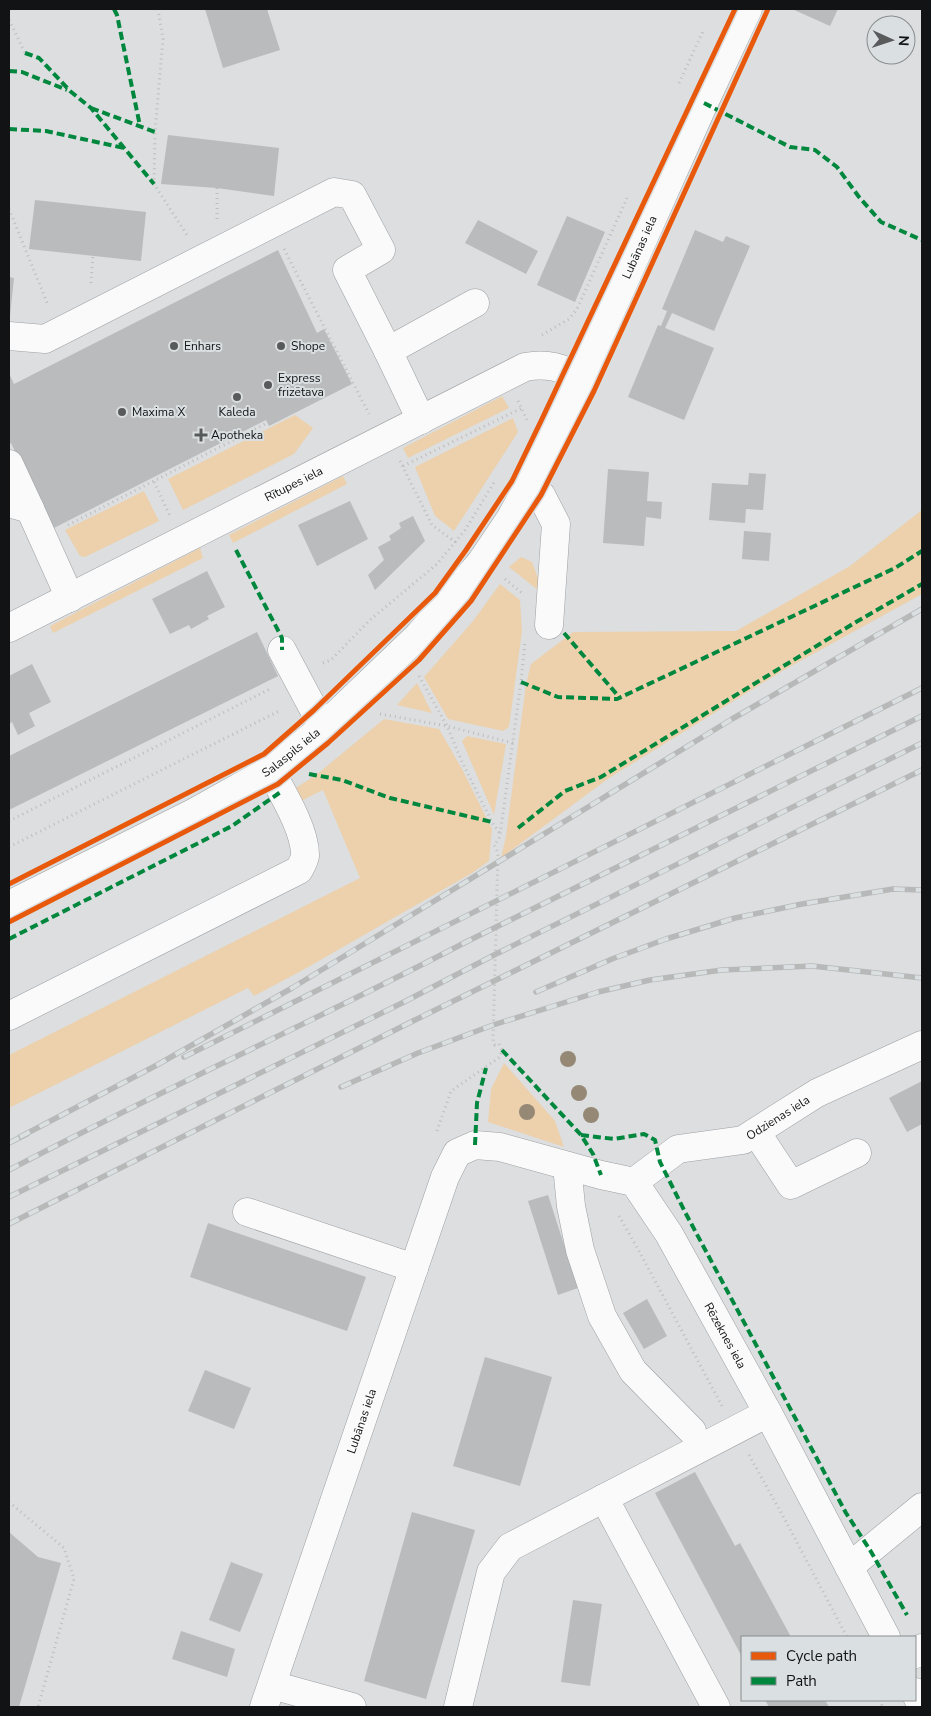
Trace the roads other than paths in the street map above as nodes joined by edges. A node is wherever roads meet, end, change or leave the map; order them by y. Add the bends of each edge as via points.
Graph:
1 (748, 9) edge
2 (475, 303) dead end
3 (9, 336) edge
4 (388, 351) junction
5 (581, 378) junction
6 (421, 420) junction
7 (9, 464) edge
8 (529, 485) junction
9 (20, 506) edge
10 (510, 518) joint
11 (70, 598) junction
12 (9, 628) edge
13 (537, 629) road end
14 (282, 650) dead end
15 (323, 727) junction
16 (270, 770) junction
17 (9, 905) edge
18 (9, 1016) edge
19 (922, 1045) edge
20 (756, 1132) junction
21 (857, 1153) dead end
22 (567, 1166) junction
23 (634, 1182) junction
24 (247, 1212) dead end
25 (414, 1268) junction
26 (768, 1413) junction
27 (692, 1431) dead end
28 (604, 1498) junction
29 (922, 1507) edge
30 (849, 1566) junction
31 (885, 1636) edge
32 (916, 1694) edge
33 (268, 1696) edge
34 (352, 1707) edge
35 (458, 1707) edge
36 (716, 1707) edge
37 (922, 1707) edge

1 - 5 street, Lubānas iela
2 - 4 street
3 - 4 street via 45,339 334,192 352,195 381,250 347,270
4 - 6 street
5 - 6 street, Rītupes iela via 554,366 539,364 525,367
5 - 8 street, Lubānas iela
6 - 11 street, Rītupes iela
7 - 9 street
8 - 10 street, Lubānas iela
8 - 13 street via 541,495 556,524
9 - 11 street via 43,537
10 - 15 street, Salaspils iela via 481,562 418,636
11 - 12 street, Rītupes iela
14 - 15 street
15 - 16 street, Salaspils iela
16 - 17 street, Salaspils iela via 195,812
16 - 18 street via 290,806 304,845 305,858 299,870
19 - 20 street, Odzienas iela via 816,1093
20 - 21 street via 791,1185
20 - 23 street, Odzienas iela via 743,1140 678,1149
22 - 23 street
22 - 25 street, Lubānas iela via 500,1147 475,1145 457,1153 445,1177
22 - 27 street via 580,1250 602,1316 633,1370
23 - 26 street, Rēzeknes iela via 669,1234
24 - 25 street
25 - 33 street, Lubānas iela
26 - 28 street
26 - 30 street, Rēzeknes iela
28 - 35 street via 510,1547 491,1572
28 - 36 street
29 - 30 street
30 - 31 street, Rēzeknes iela
32 - 37 street
33 - 34 street

